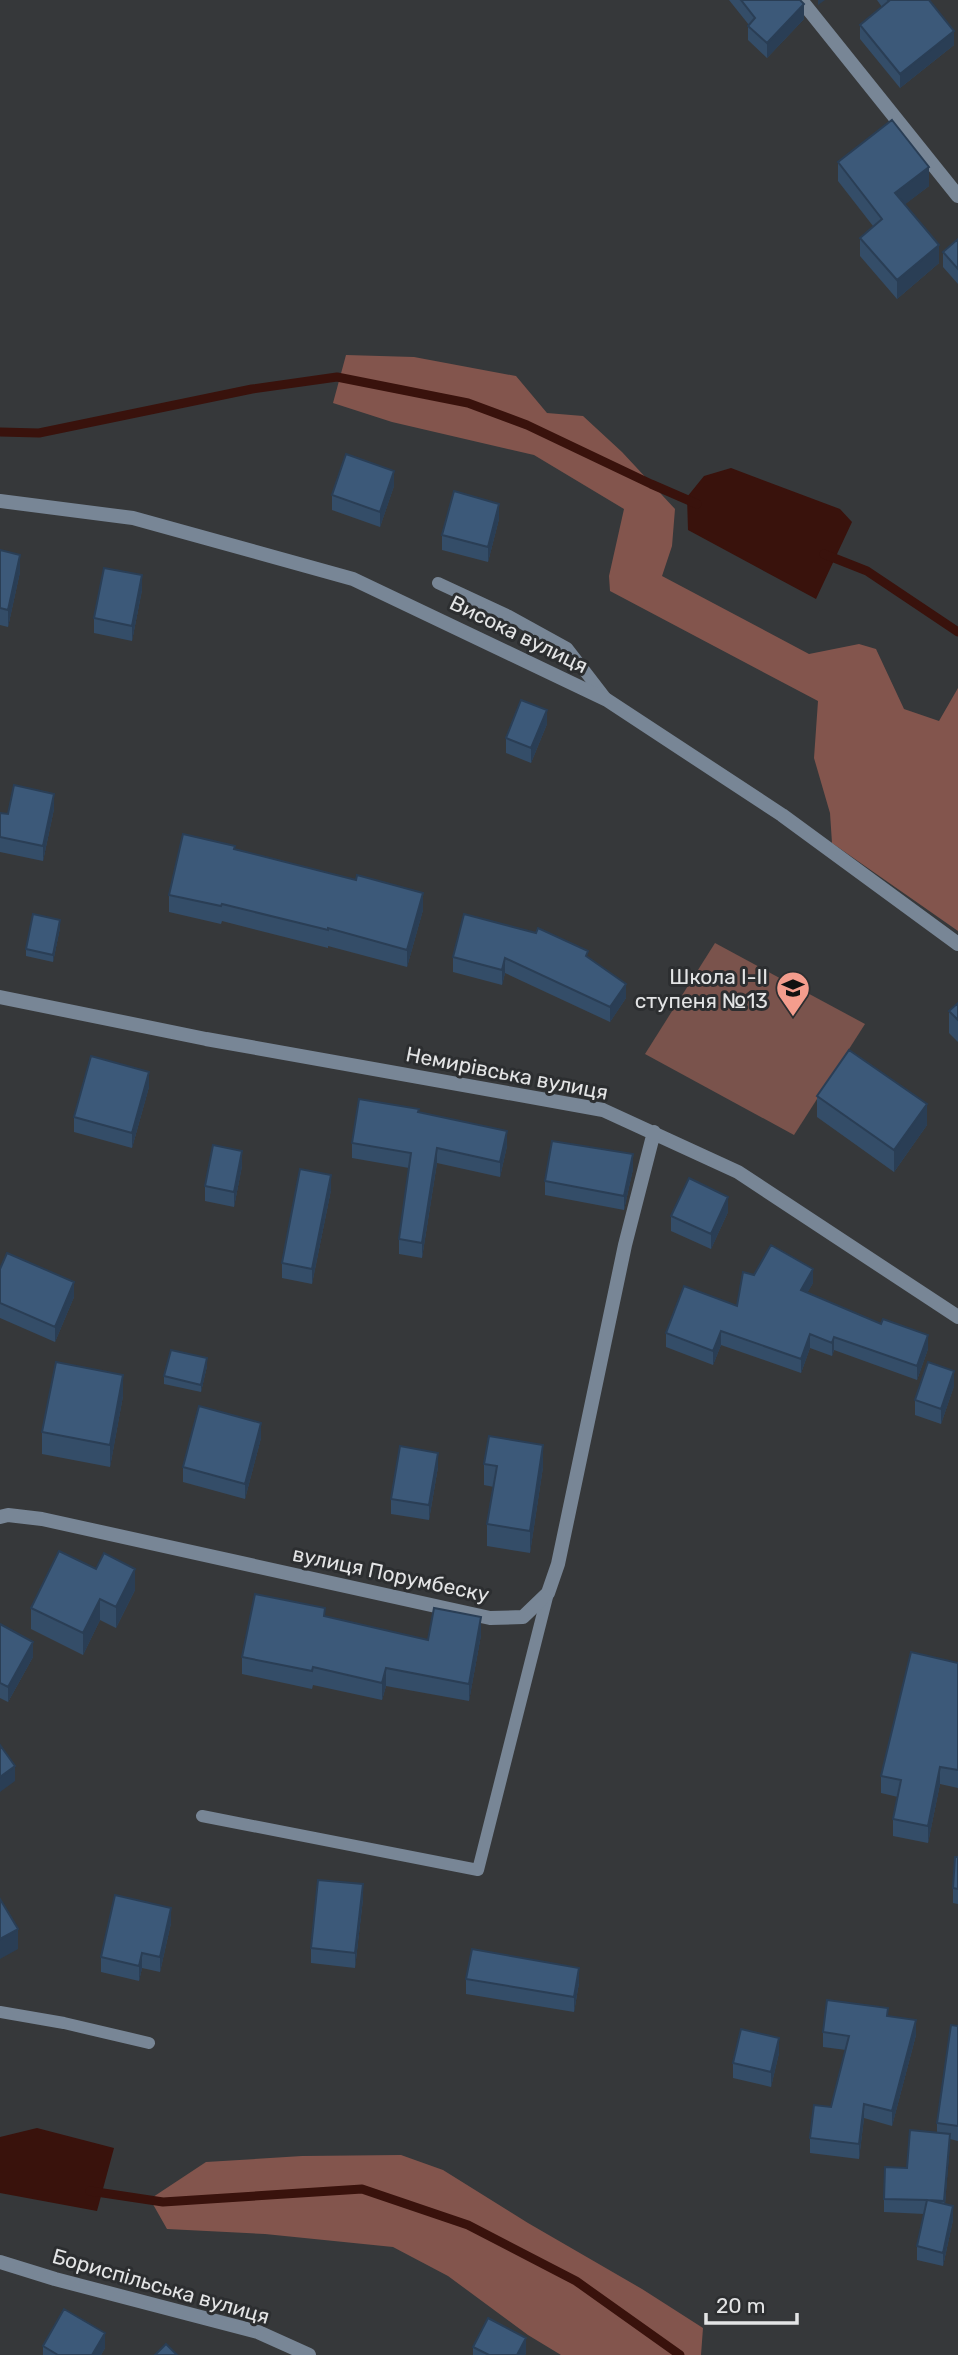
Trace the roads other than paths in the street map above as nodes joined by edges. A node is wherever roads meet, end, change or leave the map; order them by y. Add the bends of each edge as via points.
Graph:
1 (801, 0) edge
2 (958, 196) edge
3 (0, 501) edge
4 (438, 583) dead end
5 (607, 700) junction
6 (958, 944) edge
7 (0, 997) edge
8 (654, 1132) junction
9 (958, 1317) edge
10 (0, 1517) edge
11 (548, 1593) junction
12 (202, 1816) dead end
13 (0, 2012) edge
14 (149, 2043) dead end
15 (0, 2262) edge
16 (309, 2355) edge

1 - 2 street
3 - 5 street, Висока вулиця via 134,518 354,579
4 - 5 lane via 567,648
5 - 6 street, Висока вулиця via 782,815
7 - 8 street, Немирівська вулиця via 603,1110
8 - 9 street, Немирівська вулиця via 738,1172
8 - 11 street, вулиця Порумбеску
10 - 11 street, вулиця Порумбеску via 43,1520 490,1618 523,1617
11 - 12 lane via 478,1870
13 - 14 lane
15 - 16 street, Бориспільська вулиця via 258,2332

